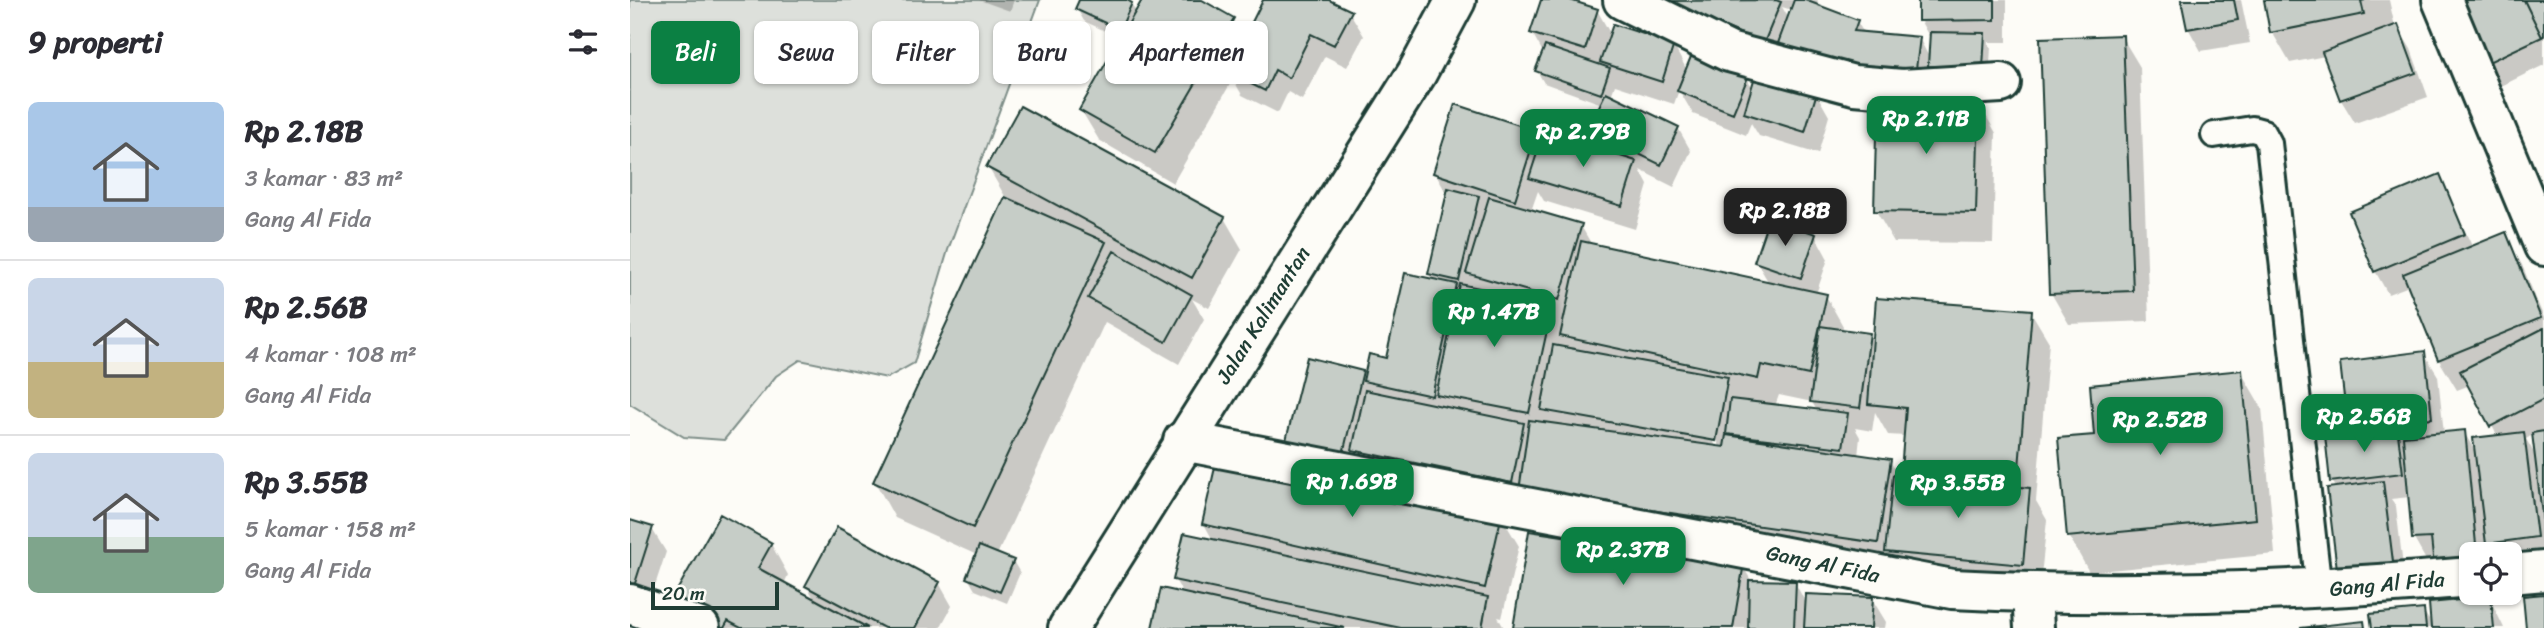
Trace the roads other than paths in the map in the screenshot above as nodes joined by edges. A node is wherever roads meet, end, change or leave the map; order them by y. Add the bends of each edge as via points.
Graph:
1 (1456, 0) edge
2 (1623, 0) edge
3 (2442, 0) edge
4 (2001, 83) dead end
5 (2214, 135) dead end
6 (2544, 246) edge
7 (1183, 441) junction
8 (2544, 571) edge
9 (2522, 573) edge
10 (2459, 578) edge
11 (2319, 590) junction
12 (630, 604) edge
13 (2033, 610) edge
14 (700, 628) edge
15 (1068, 628) edge

1 - 7 street, Jalan Kalimantan via 1417,73
2 - 4 street via 1729,52 1854,85 1902,89
3 - 6 street
5 - 11 lane via 2252,129 2263,132 2269,143
7 - 13 street, Gang Al Fida via 1667,532 1952,589
7 - 15 street, Jalan Kalimantan
8 - 9 street
10 - 11 street, Gang Al Fida
11 - 13 street, Gang Al Fida
12 - 14 street

